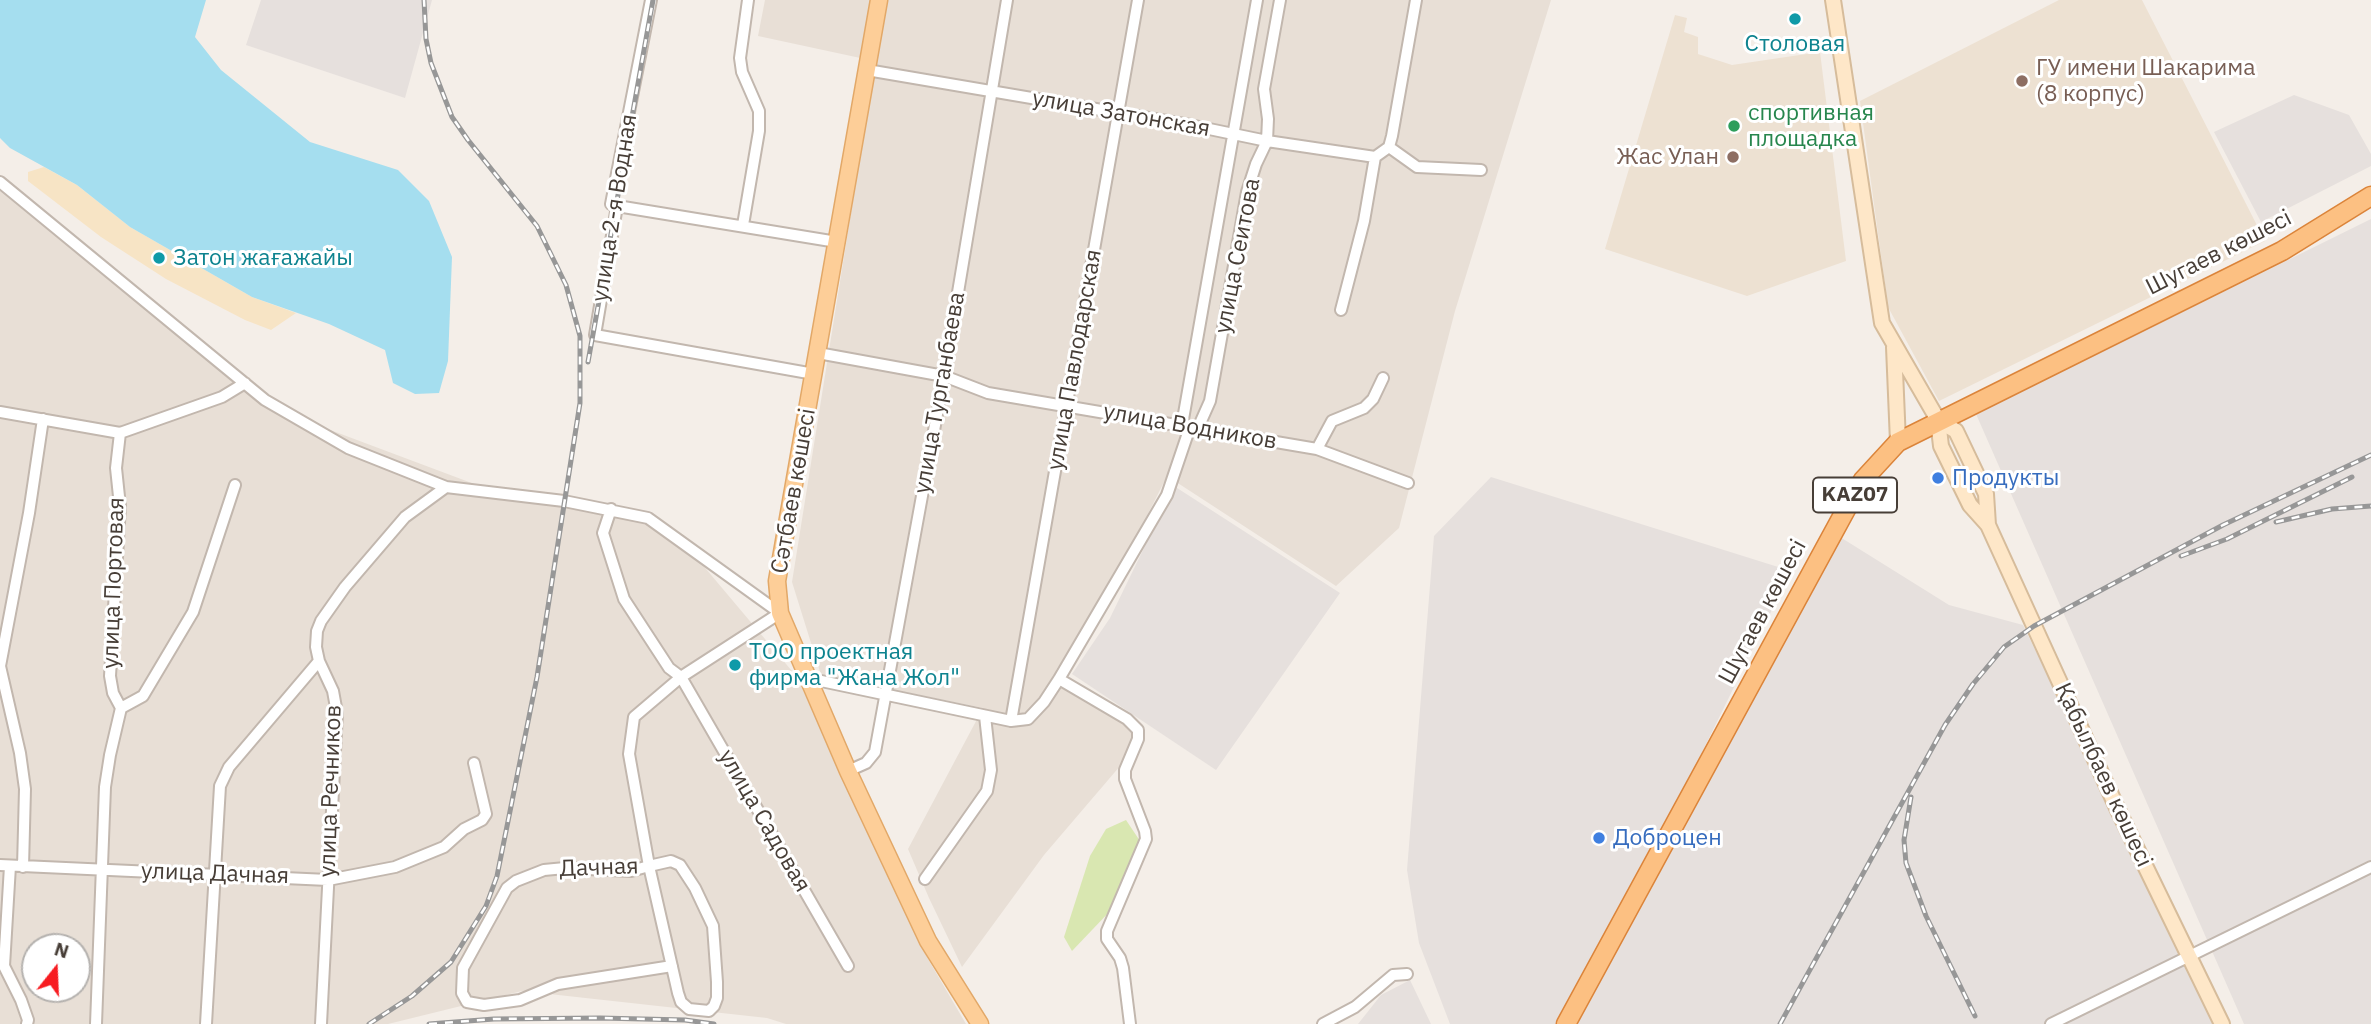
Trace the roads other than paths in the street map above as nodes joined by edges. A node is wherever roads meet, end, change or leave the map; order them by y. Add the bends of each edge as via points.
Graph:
1 (651, 0) edge
2 (748, 0) edge
3 (879, 0) edge
4 (1007, 0) edge
5 (1139, 0) edge
6 (1257, 0) edge
7 (1280, 0) edge
8 (1416, 0) edge
9 (1833, 0) edge
10 (867, 70) junction
11 (992, 91) junction
12 (1118, 112) junction
13 (1234, 135) junction
14 (1267, 141) junction
15 (1389, 148) junction
16 (1375, 157) junction
17 (1481, 170) dead end
18 (0, 182) edge
19 (2371, 196) edge
20 (617, 206) junction
21 (743, 225) junction
22 (837, 242) junction
23 (1340, 310) dead end
24 (1893, 342) junction
25 (818, 353) junction
26 (814, 374) junction
27 (944, 376) junction
28 (1383, 377) dead end
29 (245, 383) junction
30 (1066, 405) junction
31 (0, 412) edge
32 (43, 419) junction
33 (1938, 420) junction
34 (1190, 427) junction
35 (120, 433) junction
36 (1898, 442) junction
37 (1317, 449) junction
38 (1408, 483) dead end
39 (235, 485) dead end
40 (446, 487) junction
41 (611, 509) junction
42 (1988, 524) junction
43 (780, 613) junction
44 (319, 661) junction
45 (681, 677) junction
46 (807, 678) junction
47 (1059, 679) junction
48 (887, 695) junction
49 (121, 708) junction
50 (985, 716) junction
51 (1011, 721) junction
52 (474, 763) dead end
53 (848, 771) junction
54 (5, 866) edge
55 (649, 866) junction
56 (23, 867) junction
57 (2371, 867) edge
58 (102, 870) junction
59 (214, 874) junction
60 (328, 880) junction
61 (925, 880) dead end
62 (2190, 956) junction
63 (672, 966) junction
64 (848, 966) dead end
65 (1407, 974) dead end
66 (27, 1024) edge
67 (96, 1024) edge
68 (206, 1024) edge
69 (321, 1024) edge
70 (980, 1024) edge
71 (1130, 1024) edge
72 (1323, 1024) edge
73 (1566, 1024) edge
74 (2052, 1024) edge
75 (2222, 1024) edge

1 - 20 street, улица 2-я Водная via 611,204
2 - 21 street via 740,58 759,111 759,131
3 - 10 main road, Сәтбаев көшесі
4 - 11 street, улица Турганбаева
5 - 12 street, улица Павлодарская
6 - 13 street, улица Сеитова
7 - 14 street, улица Сеитова via 1264,89
8 - 15 street
9 - 24 main road, Қабылбаев көшесі via 1882,323
10 - 11 street, улица Затонская
10 - 22 main road, Сәтбаев көшесі
11 - 12 street, улица Затонская
11 - 27 street, улица Турганбаева
12 - 13 street, улица Затонская
12 - 30 street, улица Павлодарская
13 - 14 street, улица Затонская
13 - 34 street, улица Сеитова
14 - 16 street, улица Затонская
14 - 34 street, улица Сеитова via 1247,192 1210,401
15 - 16 street
15 - 17 street via 1424,169
16 - 23 street via 1364,221
18 - 29 street
19 - 33 highway, Шугаев көшесі / KAZ07 via 2282,251
20 - 21 street
20 - 26 street, улица 2-я Водная via 595,335
21 - 22 street
22 - 25 main road, Сәтбаев көшесі
24 - 33 main road, Қабылбаев көшесі
24 - 36 main road
25 - 26 main road, Сәтбаев көшесі
25 - 27 street, улица Водников
26 - 43 main road, Сәтбаев көшесі via 777,581
27 - 30 street, улица Водников via 988,393
27 - 48 street, улица Турганбаева
28 - 37 street via 1364,408 1332,421
29 - 35 street via 222,397
29 - 40 street via 265,400 348,448
30 - 34 street, улица Водников
30 - 51 street, улица Павлодарская
31 - 32 street
32 - 35 street
32 - 56 street via 0,666 25,789
33 - 36 highway, Шугаев көшесі / KAZ07
33 - 42 main road, Қабылбаев көшесі via 1941,446 1970,505
33 - 42 main road, Қабылбаев көшесі via 1956,430 1986,494
34 - 37 street, улица Водников
34 - 47 street, улица Сеитова via 1167,495
35 - 49 street, улица Портовая via 110,676
36 - 73 highway, Шугаев көшесі / KAZ07 via 1863,480 1850,502
37 - 38 street, улица Водников
39 - 49 street via 193,612 143,695
40 - 41 street
40 - 44 street, улица Речников via 405,517 345,587 317,631
41 - 43 street via 648,518
41 - 45 street, улица Садовая via 603,533 624,599 669,668
42 - 62 main road, Қабылбаев көшесі
43 - 45 street
43 - 46 main road, Сәтбаев көшесі
44 - 59 street via 224,776
44 - 60 street, улица Речников via 337,713
45 - 55 street via 634,718 629,754
45 - 64 street, улица Садовая
46 - 48 street
46 - 53 main road, Сәтбаев көшесі
47 - 51 street, улица Сеитова via 1028,719
47 - 71 street via 1138,730 1125,779 1146,839 1107,931 1123,968
48 - 50 street
48 - 53 street, улица Турганбаева via 875,752 866,763
49 - 58 street via 105,787
50 - 51 street
50 - 61 street via 991,770 987,791
52 - 60 street, улица Дачная via 485,814 482,820 444,847 395,867
53 - 70 main road, Сәтбаев көшесі via 928,941
54 - 56 street, улица Дачная
54 - 66 street via 4,966
55 - 63 street
55 - 63 street, Дачная via 671,861 680,865 708,912 717,982 717,998 709,1011 689,1009 681,1002
55 - 63 street, Дачная via 631,871 544,870 516,881 501,897 463,968 462,993 467,1002 484,1005 520,1000 558,984
56 - 58 street, улица Дачная
57 - 62 street
58 - 59 street, улица Дачная
58 - 67 street
59 - 60 street, улица Дачная
59 - 68 street
60 - 69 street, улица Речников
62 - 74 street
62 - 75 main road, Қабылбаев көшесі
65 - 72 street via 1393,975 1355,1007

